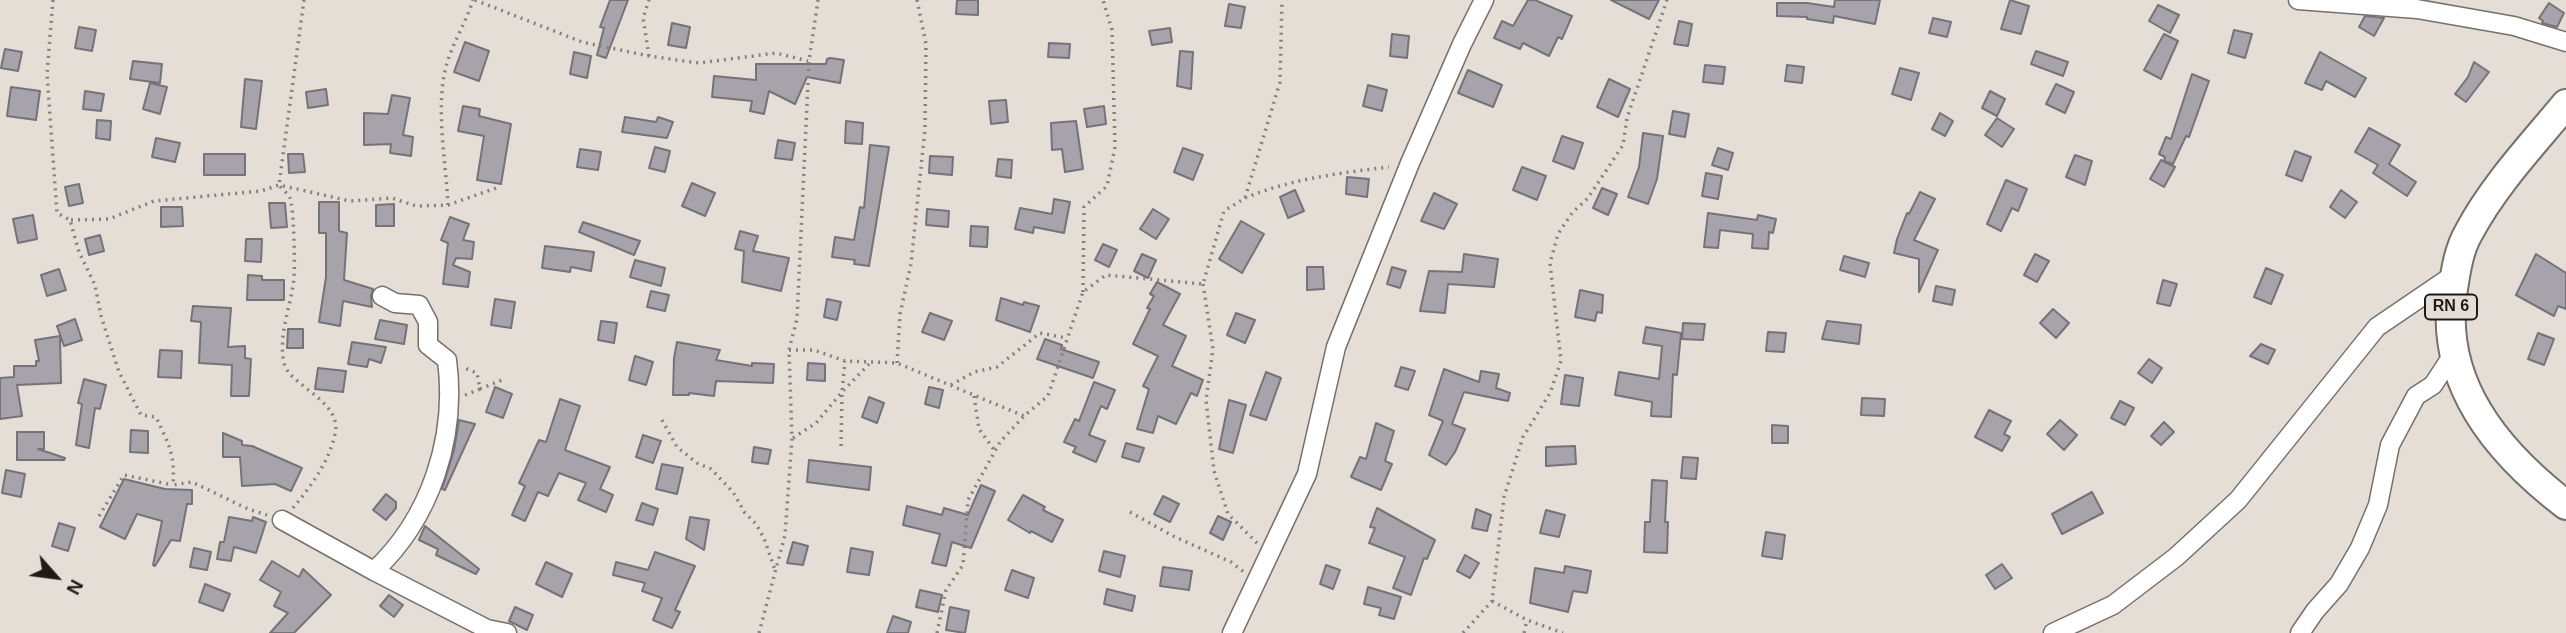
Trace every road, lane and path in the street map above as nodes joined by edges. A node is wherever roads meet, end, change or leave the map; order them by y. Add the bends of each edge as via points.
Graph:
1 (54, 0) edge
2 (304, 0) edge
3 (474, 0) edge
4 (649, 0) edge
5 (818, 0) edge
6 (917, 0) edge
7 (1103, 0) edge
8 (1282, 0) edge
9 (1484, 0) edge
10 (1667, 0) edge
11 (2298, 0) edge
12 (2566, 42) edge
13 (649, 55) junction
14 (808, 61) junction
15 (2566, 104) edge
16 (1410, 163) junction
17 (279, 185) junction
18 (499, 187) dead end
19 (1245, 198) junction
20 (448, 205) junction
21 (70, 220) junction
22 (2455, 274) junction
23 (1203, 284) junction
24 (1083, 292) junction
25 (382, 296) dead end
26 (1068, 338) junction
27 (789, 350) junction
28 (2454, 353) junction
29 (845, 361) junction
30 (871, 362) junction
31 (897, 363) junction
32 (502, 380) dead end
33 (951, 385) junction
34 (480, 389) dead end
35 (842, 391) junction
36 (974, 395) junction
37 (1024, 416) junction
38 (662, 420) dead end
39 (792, 439) junction
40 (841, 446) dead end
41 (995, 451) junction
42 (173, 485) junction
43 (2566, 505) edge
44 (1130, 512) dead end
45 (99, 516) dead end
46 (282, 520) junction
47 (1268, 555) junction
48 (775, 570) junction
49 (374, 571) junction
50 (1256, 583) junction
51 (1492, 601) junction
52 (1527, 620) junction
53 (503, 632) edge
54 (760, 633) edge
55 (937, 633) edge
56 (1232, 633) edge
57 (1463, 633) edge
58 (1524, 633) edge
59 (1563, 633) edge
60 (2053, 633) edge
61 (2300, 633) edge

1 - 21 path via 47,74 57,213
2 - 17 path
3 - 13 path via 582,42
3 - 20 path via 448,60 441,102
4 - 13 path via 643,18
5 - 14 path
6 - 31 path via 926,44 925,129
7 - 24 path via 1112,30 1115,147 1107,186 1084,207
8 - 19 path via 1280,82
9 - 16 street
10 - 51 path via 1627,118 1623,145 1558,234 1550,264 1561,361 1550,393 1523,437 1504,497
11 - 12 street via 2417,9 2514,26
13 - 14 path via 699,63 776,53
14 - 27 path via 797,319
15 - 22 main road, RN 6 via 2487,203 2468,234
16 - 19 path via 1331,173
16 - 47 street via 1336,347 1307,474
17 - 20 path via 349,201 392,198 416,206
17 - 21 path via 261,191 154,201 109,219
17 - 46 path via 290,198 294,278 283,332 285,366 333,416 336,432 315,481
18 - 20 path
19 - 23 path via 1224,211
21 - 42 path via 95,285 119,372 141,415 156,417 174,459
22 - 28 main road, RN 6 via 2451,300
22 - 60 street via 2378,327 2238,500 2176,557 2113,605
23 - 24 path via 1106,275
23 - 47 path via 1213,349 1206,400 1213,471 1228,514
24 - 26 path
25 - 49 street via 419,305 428,322 428,345 447,360 451,391 440,463 423,509 393,554
26 - 33 path via 1040,333 997,367 974,372
26 - 37 path via 1048,396
27 - 29 path via 814,350
27 - 39 path
28 - 43 main road, RN 6 via 2475,409 2496,441
28 - 61 street via 2433,385 2416,396 2390,445 2378,505 2360,548 2339,584
29 - 30 path
29 - 35 path
30 - 31 path
30 - 35 path
31 - 33 path
32 - 34 path
33 - 36 path
35 - 39 path via 816,423
35 - 40 path
36 - 37 path
36 - 41 path via 979,429
37 - 41 path
38 - 48 path via 677,447 711,469 733,492 764,538
39 - 48 path via 785,535
41 - 55 path via 968,500 963,565 946,590
42 - 45 path via 124,475
42 - 46 path via 192,482
44 - 50 path via 1231,562
46 - 49 street
47 - 50 street
48 - 54 path
49 - 53 street via 487,629
50 - 56 street
51 - 52 path
51 - 57 path
52 - 58 path
52 - 59 path

